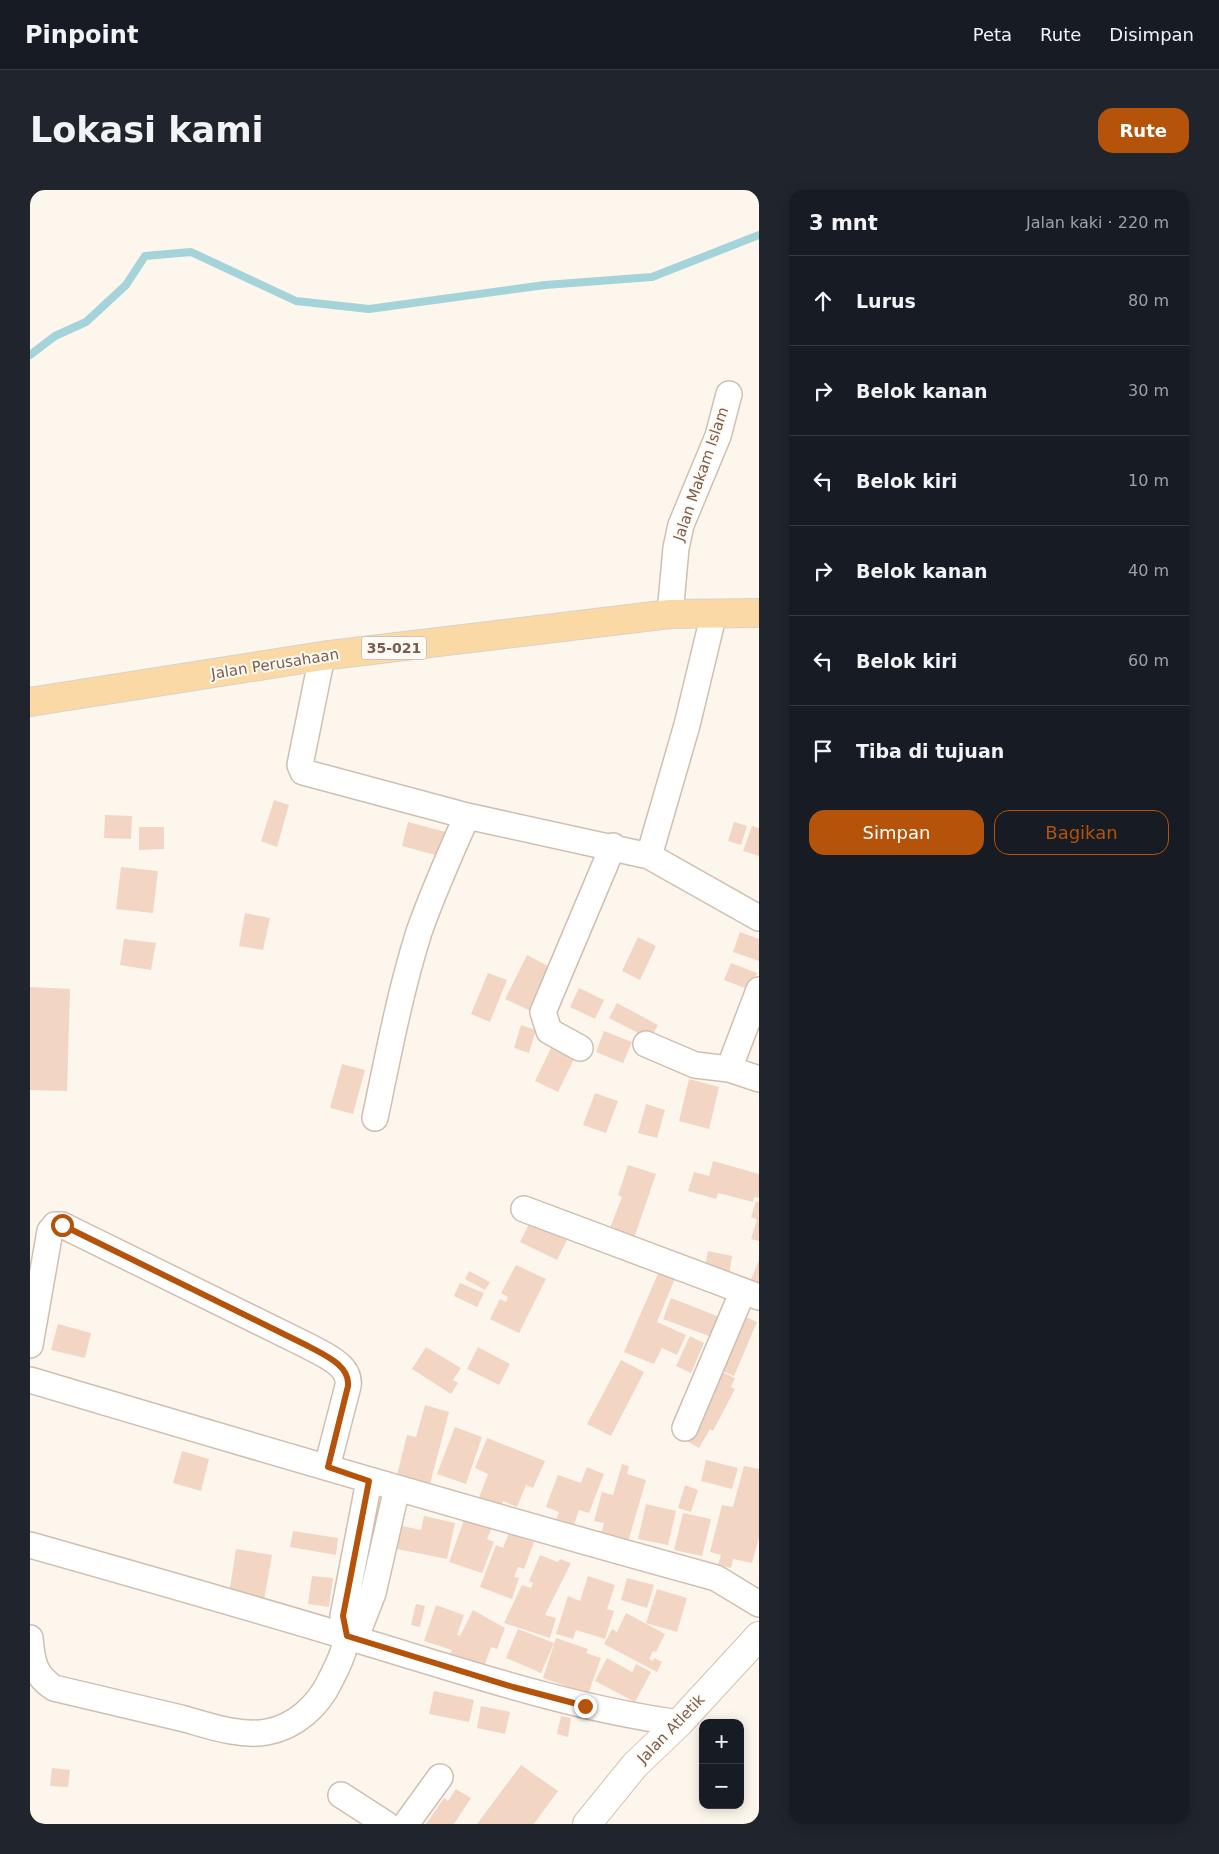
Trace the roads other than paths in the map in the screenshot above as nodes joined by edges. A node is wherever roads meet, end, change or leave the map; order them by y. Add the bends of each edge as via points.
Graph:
1 (729, 394) dead end
2 (714, 612) junction
3 (759, 613) edge
4 (670, 614) junction
5 (322, 656) junction
6 (30, 702) edge
7 (467, 816) junction
8 (612, 846) junction
9 (649, 856) junction
10 (759, 918) edge
11 (759, 990) edge
12 (646, 1044) dead end
13 (580, 1048) dead end
14 (728, 1069) junction
15 (759, 1079) edge
16 (375, 1118) dead end
17 (524, 1209) dead end
18 (751, 1294) edge
19 (30, 1345) edge
20 (30, 1380) edge
21 (685, 1428) dead end
22 (328, 1467) junction
23 (369, 1481) junction
24 (397, 1488) junction
25 (30, 1545) edge
26 (759, 1604) edge
27 (347, 1636) junction
28 (759, 1636) edge
29 (30, 1638) edge
30 (679, 1723) junction
31 (440, 1777) dead end
32 (341, 1795) dead end
33 (386, 1824) edge
34 (406, 1824) edge
35 (587, 1824) edge

1 - 4 street, Jalan Makam Islam via 718,436 681,525
2 - 3 main road, Jalan Perusahaan / 35-021
2 - 4 main road, Jalan Perusahaan / 35-021
2 - 9 street via 687,725
4 - 5 main road, Jalan Perusahaan / 35-021
5 - 6 main road, Jalan Perusahaan / 35-021
5 - 7 street via 301,770
7 - 8 street
7 - 16 street via 419,933
8 - 9 street
8 - 13 street via 543,1012 549,1031
9 - 10 street
11 - 14 street
12 - 14 street via 695,1065
14 - 15 street
17 - 18 street
18 - 21 street
19 - 22 street via 50,1231 55,1225 62,1225 308,1346 339,1365 347,1375 348,1386
20 - 22 street
22 - 23 street
23 - 24 street
23 - 27 street via 343,1616
24 - 26 street via 716,1578
24 - 27 street via 373,1593 360,1624
25 - 27 street
27 - 29 street via 344,1653 327,1688 304,1715 277,1730 256,1733 226,1729 54,1688 39,1677 34,1668
27 - 30 street via 545,1696 627,1716
28 - 30 street, Jalan Atletik
30 - 35 street, Jalan Atletik via 635,1765
31 - 34 street
32 - 33 street

